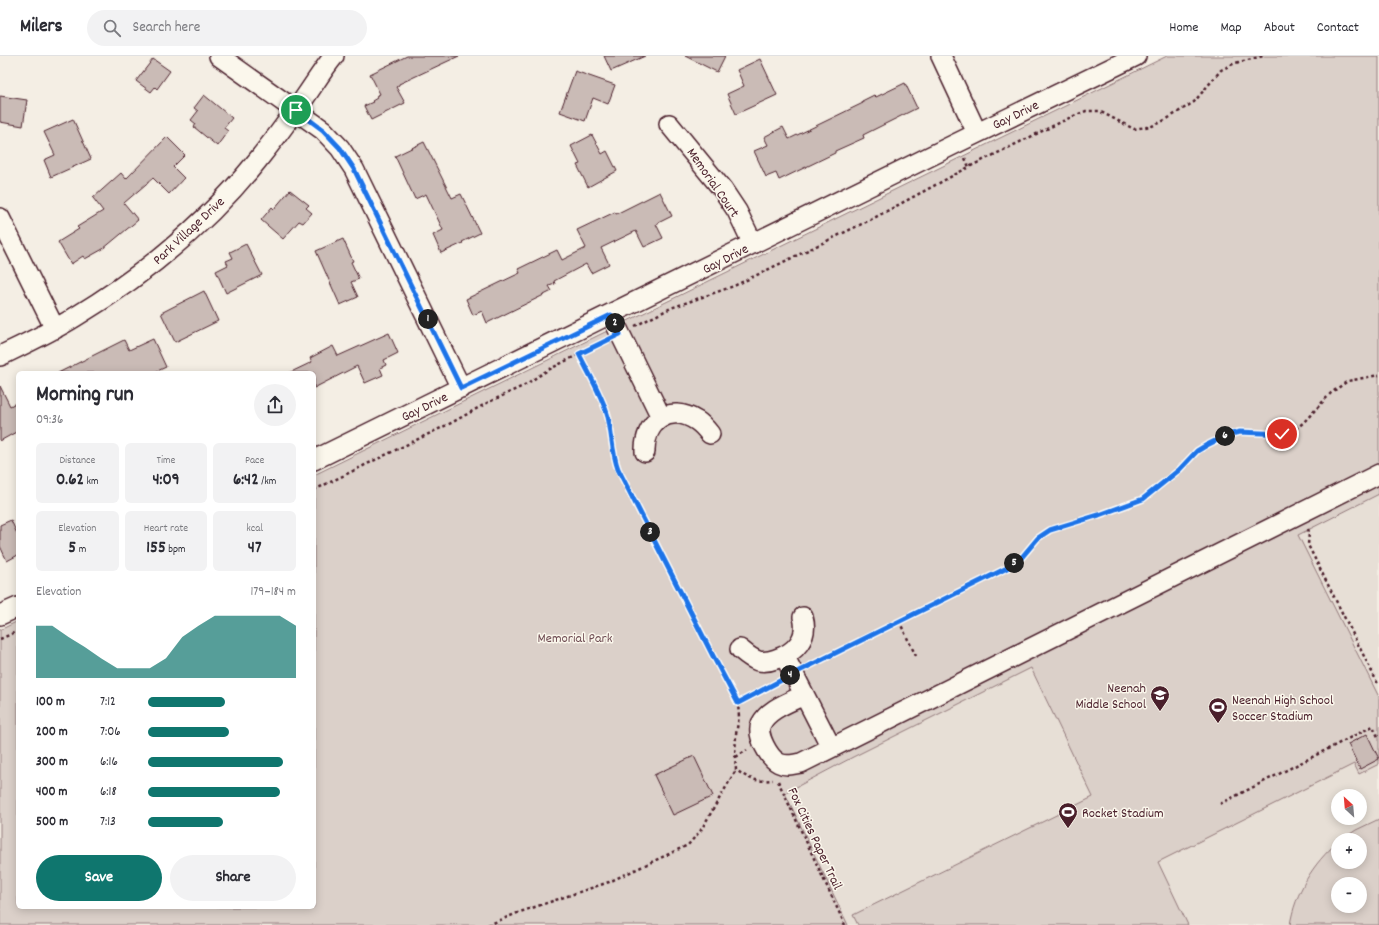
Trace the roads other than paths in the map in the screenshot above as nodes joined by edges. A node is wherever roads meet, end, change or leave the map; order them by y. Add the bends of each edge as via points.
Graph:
1 (219, 56) edge
2 (334, 56) edge
3 (941, 56) edge
4 (1136, 56) edge
5 (296, 110) junction
6 (669, 124) dead end
7 (978, 133) junction
8 (0, 218) edge
9 (753, 244) junction
10 (611, 315) junction
11 (55, 329) junction
12 (0, 356) edge
13 (461, 388) junction
14 (661, 417) junction
15 (710, 434) dead end
16 (645, 452) dead end
17 (316, 459) edge
18 (1379, 474) edge
19 (16, 608) edge
20 (0, 616) edge
21 (803, 617) dead end
22 (740, 649) dead end
23 (785, 656) junction
24 (804, 695) junction
25 (831, 747) junction

1 - 5 street
2 - 5 street, Park Village Drive
3 - 7 street
4 - 7 street, Gay Drive
5 - 11 street, Park Village Drive via 251,168 218,205 169,250 120,288
5 - 13 street via 323,130 340,148 354,169
6 - 9 street, Memorial Court via 723,190
7 - 9 street, Gay Drive
8 - 11 street
9 - 10 street, Gay Drive
10 - 13 street, Gay Drive
10 - 14 street
11 - 12 street, Park Village Drive
13 - 17 street, Gay Drive
14 - 15 street via 675,414 688,417 696,420
14 - 16 street via 645,438
18 - 25 street
19 - 20 street
21 - 23 street via 803,638 798,646
22 - 23 street via 759,661
23 - 24 street
24 - 25 street
24 - 25 street via 766,717 760,725 762,741 773,758 789,766

